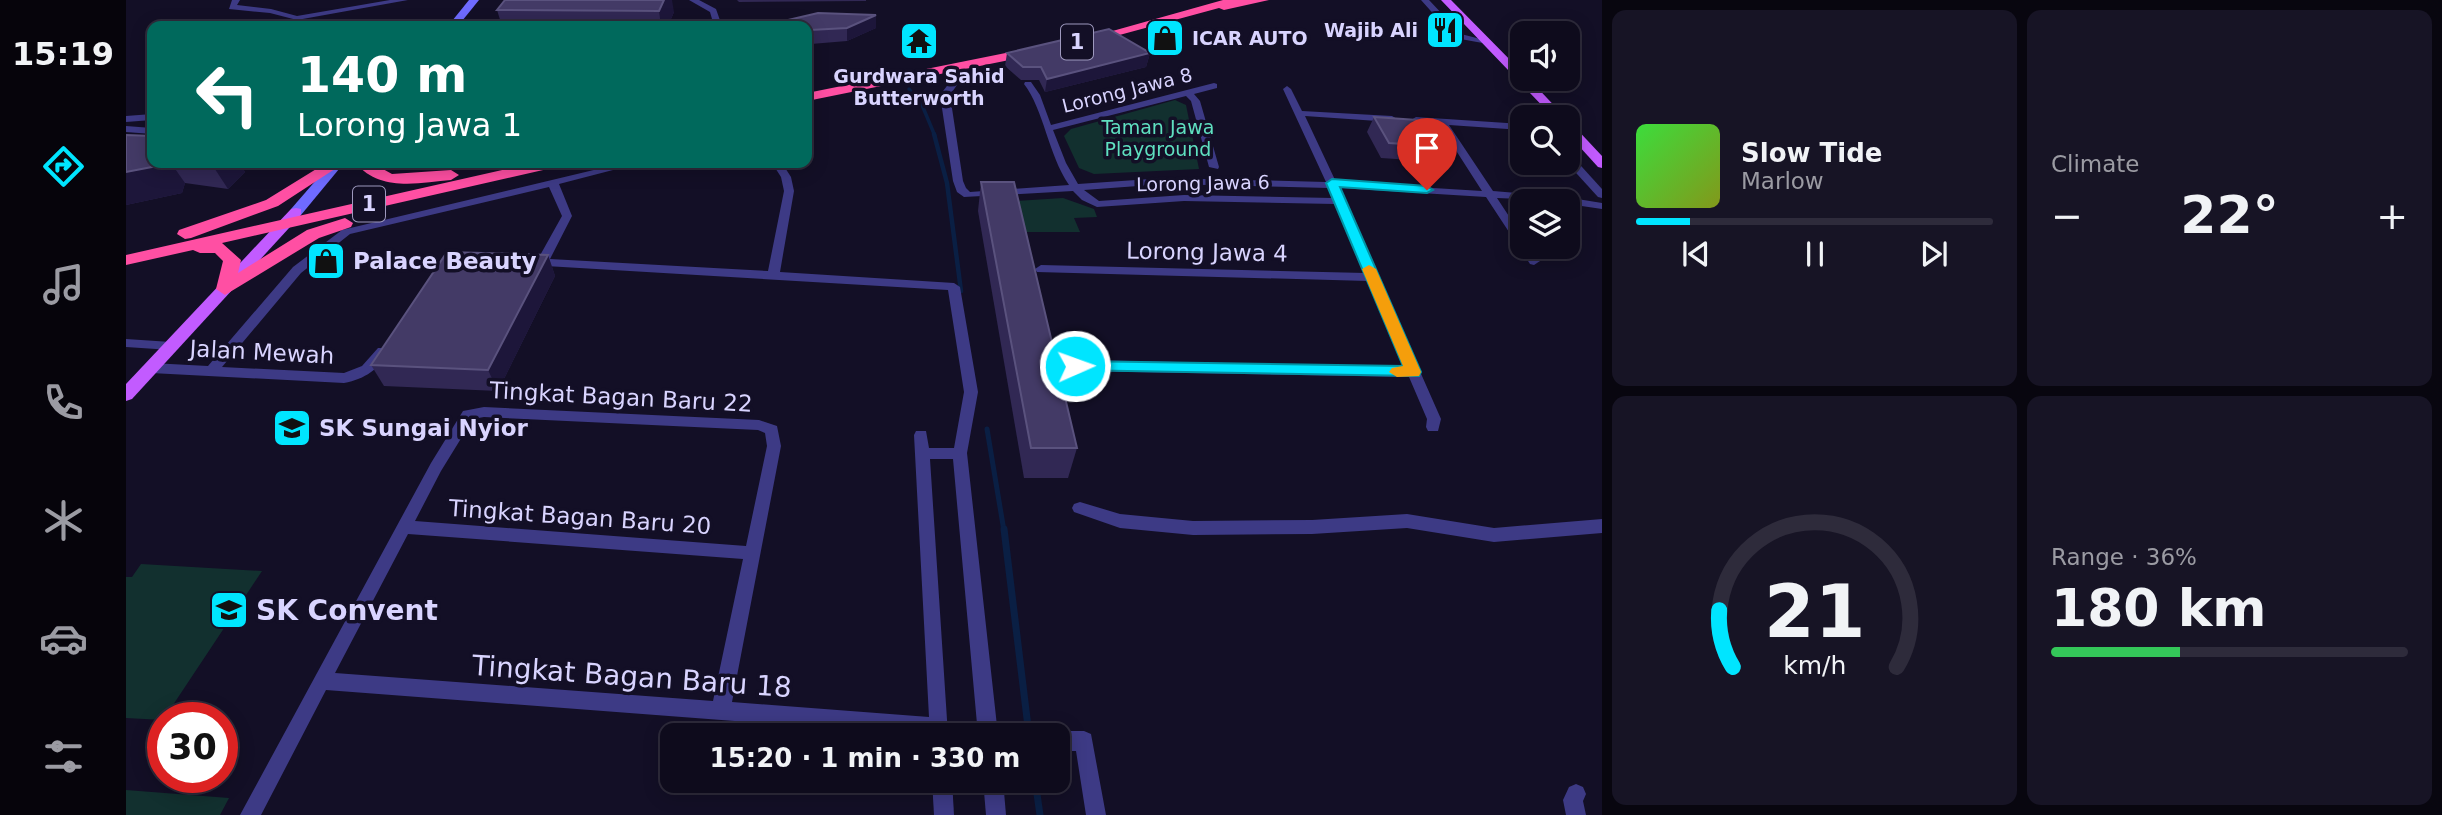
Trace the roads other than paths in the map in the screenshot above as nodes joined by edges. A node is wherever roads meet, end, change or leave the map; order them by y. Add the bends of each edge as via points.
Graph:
1 (236, 0) edge
2 (404, 0) edge
3 (474, 0) edge
4 (693, 0) edge
5 (1236, 0) edge
6 (1263, 0) edge
7 (1425, 0) edge
8 (1446, 0) edge
9 (1462, 0) edge
10 (1208, 10) junction
11 (1467, 19) junction
12 (457, 21) edge
13 (716, 21) edge
14 (1488, 41) junction
15 (1074, 42) edge
16 (1044, 49) edge
17 (1510, 65) edge
18 (945, 71) junction
19 (1028, 84) dead end
20 (1214, 86) dead end
21 (1287, 89) dead end
22 (1534, 91) edge
23 (1188, 92) junction
24 (812, 96) edge
25 (812, 104) edge
26 (1548, 105) edge
27 (1297, 113) junction
28 (147, 117) edge
29 (126, 119) edge
30 (1442, 122) junction
31 (1510, 126) edge
32 (1049, 128) junction
33 (126, 129) edge
34 (147, 131) edge
35 (1580, 140) edge
36 (1602, 163) edge
37 (1214, 167) dead end
38 (329, 168) edge
39 (333, 168) edge
40 (368, 168) edge
41 (500, 168) edge
42 (524, 168) edge
43 (614, 168) edge
44 (780, 168) edge
45 (1580, 171) edge
46 (456, 180) junction
47 (553, 183) junction
48 (1332, 183) junction
49 (1072, 187) junction
50 (1490, 194) junction
51 (1602, 195) edge
52 (1510, 196) edge
53 (1580, 198) edge
54 (1340, 201) junction
55 (1580, 202) edge
56 (1602, 206) edge
57 (291, 218) junction
58 (1510, 224) edge
59 (170, 239) junction
60 (131, 255) edge
61 (515, 261) edge
62 (542, 263) junction
63 (1041, 269) dead end
64 (773, 275) junction
65 (1373, 277) junction
66 (225, 289) junction
67 (394, 336) edge
68 (126, 343) edge
69 (171, 346) junction
70 (1075, 366) dead end
71 (151, 368) junction
72 (211, 371) junction
73 (1413, 372) junction
74 (126, 395) edge
75 (1433, 427) dead end
76 (921, 435) dead end
77 (960, 453) junction
78 (922, 454) junction
79 (1080, 508) dead end
80 (1602, 526) edge
81 (404, 527) junction
82 (753, 553) junction
83 (321, 681) junction
84 (721, 710) junction
85 (856, 723) edge
86 (939, 723) edge
87 (987, 723) edge
88 (1070, 741) edge
89 (943, 793) edge
90 (994, 793) edge
91 (1576, 794) dead end
92 (250, 815) edge
93 (944, 815) edge
94 (996, 815) edge
95 (1096, 815) edge
96 (1576, 815) edge

1 - 2 street via 232,7 297,18
3 - 12 street
4 - 13 street via 713,11
5 - 10 highway, 1
6 - 10 highway, 1
7 - 14 street via 1458,36
8 - 11 main road
9 - 11 main road via 1470,14
10 - 15 highway, 1
11 - 14 main road
14 - 17 main road
16 - 18 highway, 1
18 - 24 highway, 1
18 - 25 highway, 1
18 - 49 street via 955,82 945,95 961,190 968,195
19 - 32 street
20 - 23 street, Lorong Jawa 8
21 - 27 street
22 - 26 main road
23 - 32 street, Lorong Jawa 8
23 - 37 street via 1195,101
27 - 30 street
27 - 48 street
28 - 29 street
30 - 31 street
30 - 50 street
32 - 49 street
33 - 34 street
35 - 36 main road
38 - 59 highway via 272,203
39 - 57 street
40 - 46 highway via 393,178
41 - 46 highway, 1
42 - 46 highway, 1
43 - 47 street
44 - 64 street via 789,191
45 - 51 street
46 - 57 highway, 1
46 - 66 highway via 324,229
47 - 62 street via 567,216
47 - 72 street via 345,232 297,270
48 - 49 street via 1165,181
48 - 50 street
48 - 54 street
49 - 54 street, Lorong Jawa 6 via 1097,204 1184,198
50 - 52 street
50 - 58 street
51 - 53 street
54 - 65 street
55 - 56 street
57 - 59 highway, 1
57 - 60 highway, 1
57 - 66 main road
59 - 60 highway, 1
60 - 66 highway via 220,248 232,260
61 - 62 street
62 - 64 street
63 - 65 street, Lorong Jawa 4
64 - 77 street via 954,287 971,392
65 - 73 street
66 - 69 main road
67 - 72 street, Jalan Mewah via 370,369 356,376
68 - 69 street
69 - 71 main road
70 - 73 street
71 - 72 street, Jalan Mewah
71 - 74 main road
73 - 75 street via 1434,419
76 - 78 street
77 - 78 street
77 - 87 street
78 - 86 street
79 - 80 street via 1120,521 1193,528 1407,521 1494,535
81 - 82 street, Tingkat Bagan Baru 20
81 - 82 street, Tingkat Bagan Baru 22 via 468,415 484,412 759,425 772,430 774,446
81 - 83 street
82 - 84 street
83 - 84 street, Tingkat Bagan Baru 18
83 - 92 street
84 - 85 street, Tingkat Bagan Baru 18
88 - 95 street via 1084,741
89 - 93 street
90 - 94 street
91 - 96 street

